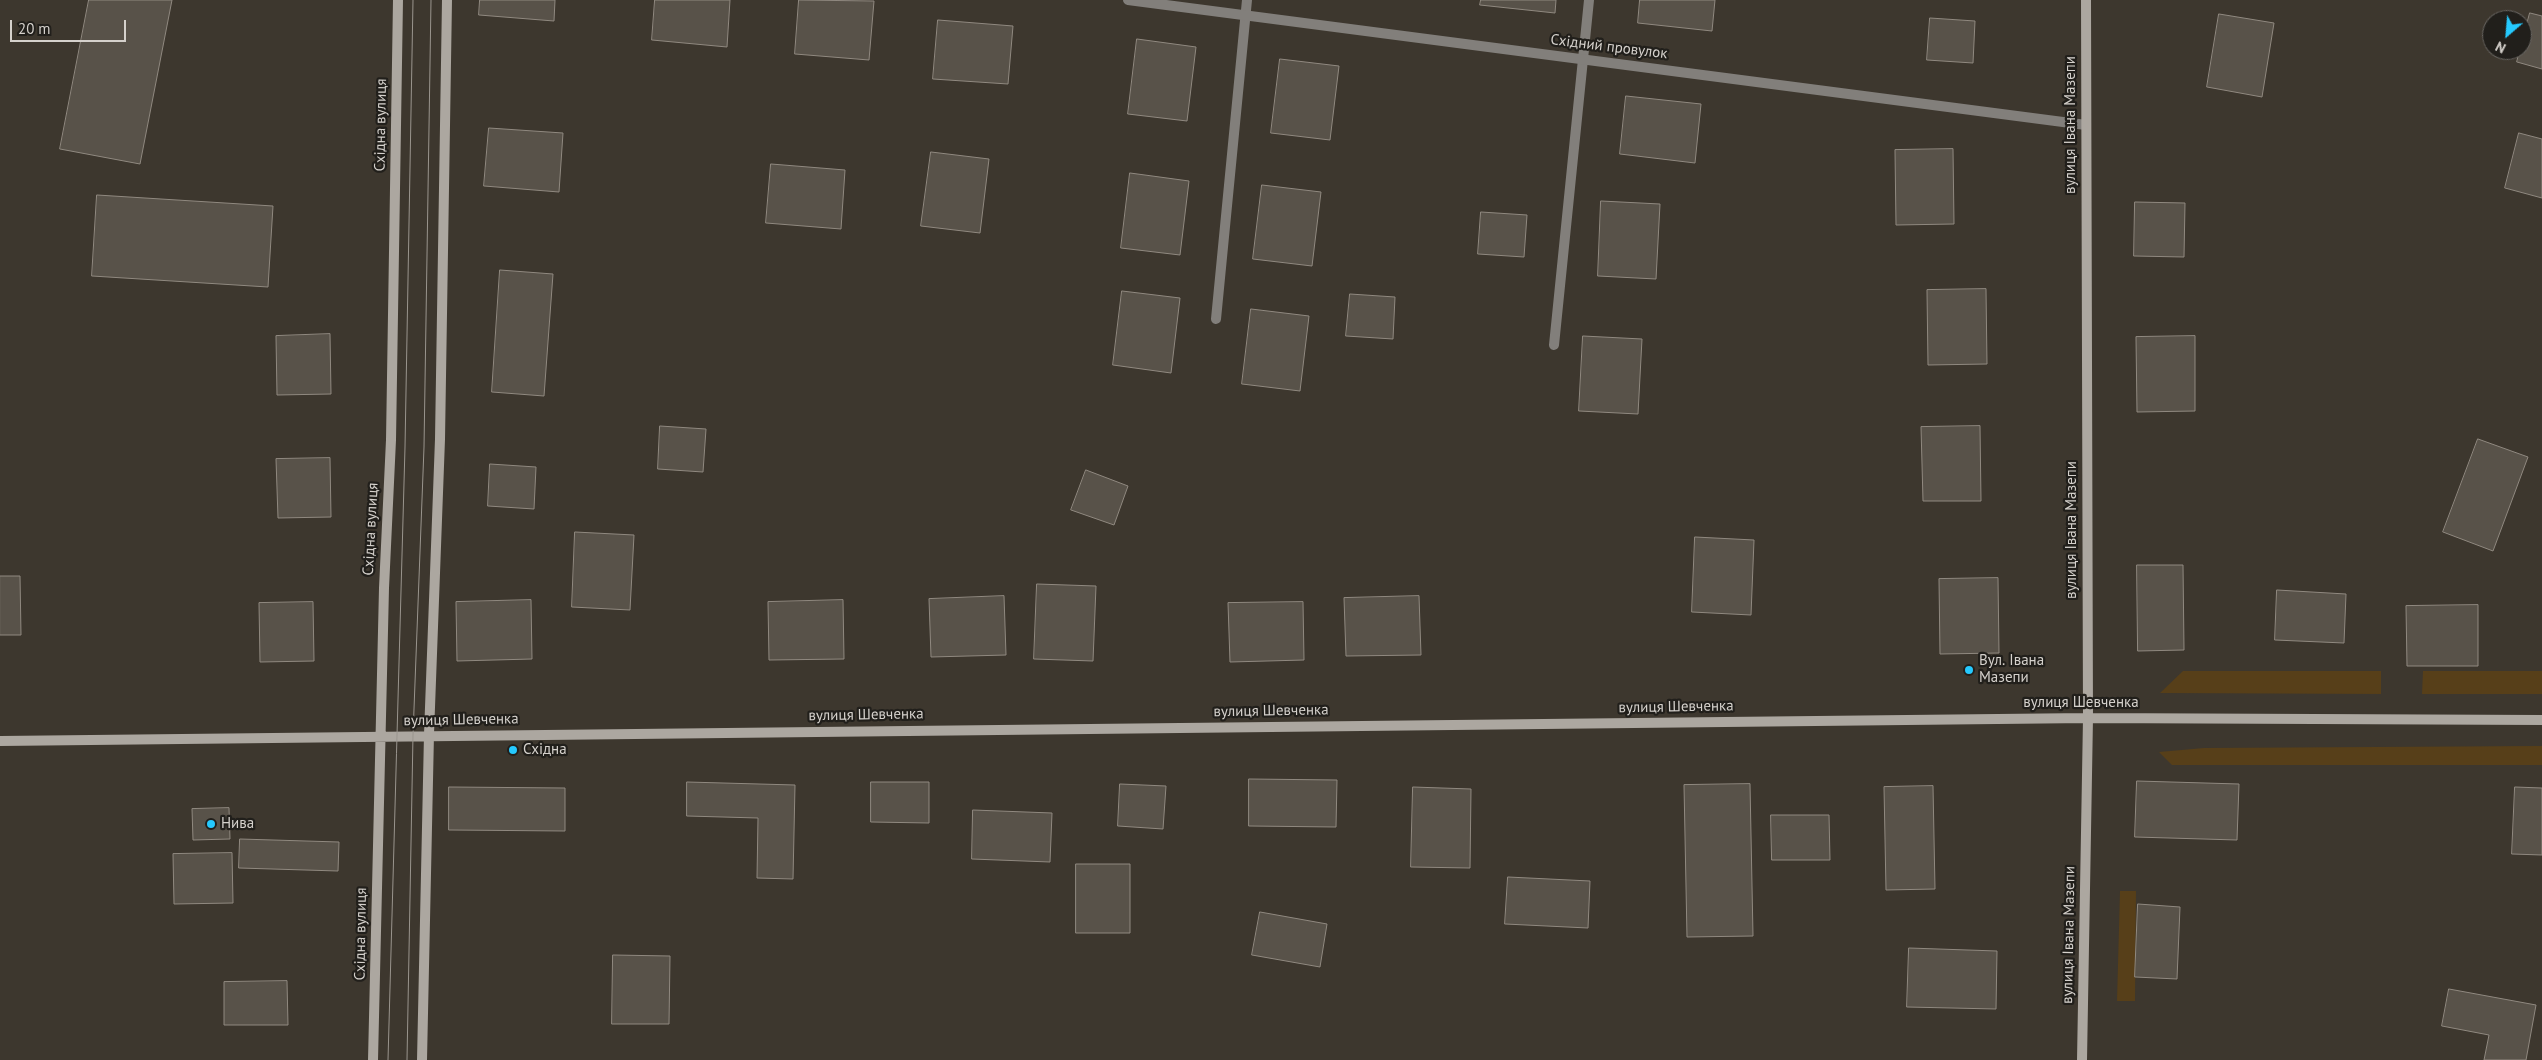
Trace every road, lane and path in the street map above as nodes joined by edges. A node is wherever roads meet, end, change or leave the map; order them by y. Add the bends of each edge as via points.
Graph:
1 (398, 0) edge
2 (447, 0) edge
3 (1128, 0) edge
4 (1247, 0) edge
5 (1589, 0) edge
6 (2086, 0) edge
7 (1246, 16) junction
8 (1583, 59) junction
9 (2086, 125) junction
10 (1216, 319) dead end
11 (1554, 345) dead end
12 (2088, 718) junction
13 (2542, 720) edge
14 (429, 734) junction
15 (381, 736) junction
16 (0, 741) edge
17 (373, 1060) edge
18 (422, 1060) edge
19 (2082, 1060) edge

1 - 15 street, Східна вулиця
2 - 14 street via 440,429
3 - 7 street, Східний провулок
4 - 7 street
5 - 8 street
6 - 9 street, вулиця Івана Мазепи
7 - 8 street, Східний провулок
7 - 10 street
8 - 9 street, Східний провулок
8 - 11 street
9 - 12 street, вулиця Івана Мазепи
12 - 13 street, вулиця Шевченка
12 - 14 street, вулиця Шевченка
12 - 19 street, вулиця Івана Мазепи
14 - 15 street, вулиця Шевченка
14 - 18 street
15 - 16 street, вулиця Шевченка
15 - 17 street, Східна вулиця

